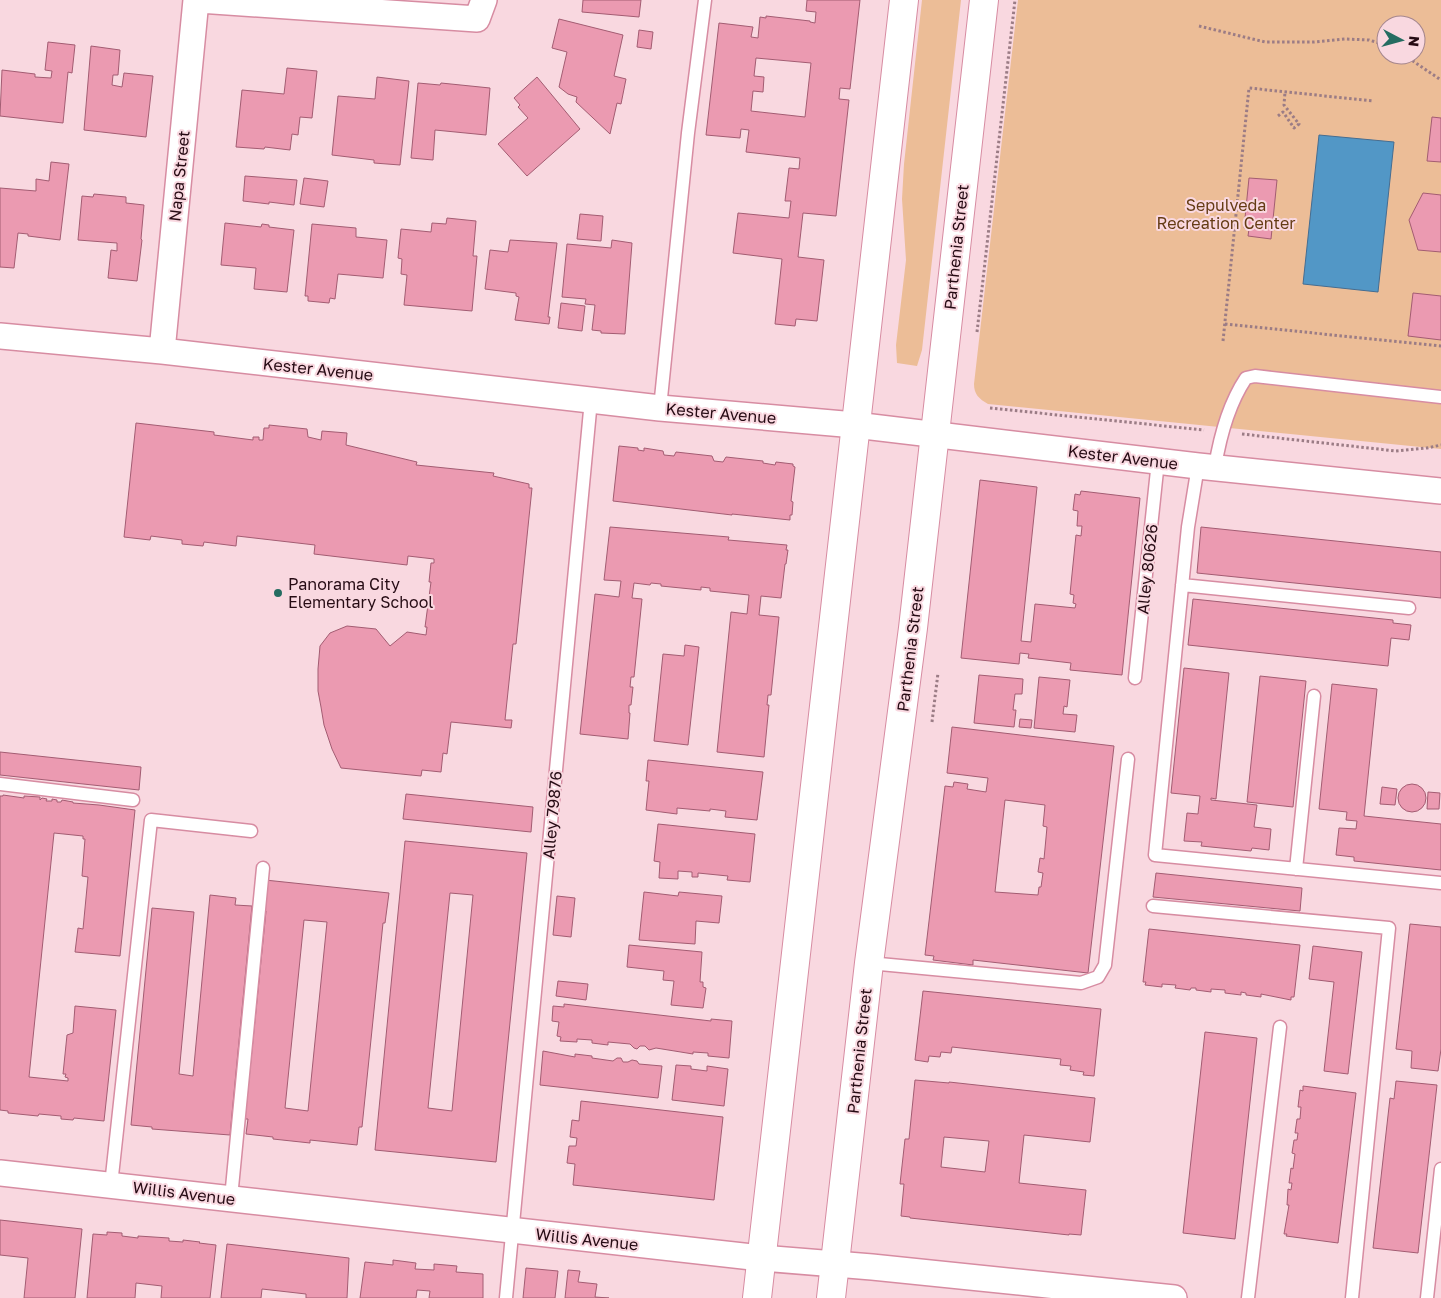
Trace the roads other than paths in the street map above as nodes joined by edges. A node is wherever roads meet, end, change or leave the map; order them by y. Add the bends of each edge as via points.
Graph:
1 (198, 0) edge
2 (704, 0) edge
3 (904, 0) edge
4 (984, 0) edge
5 (481, 10) edge
6 (0, 336) edge
7 (162, 351) junction
8 (1441, 397) edge
9 (591, 400) junction
10 (660, 408) junction
11 (855, 425) junction
12 (934, 434) junction
13 (1158, 461) junction
14 (1206, 466) junction
15 (1441, 491) edge
16 (1182, 585) junction
17 (1409, 608) dead end
18 (1135, 678) dead end
19 (1314, 696) dead end
20 (1128, 759) dead end
21 (0, 784) edge
22 (133, 800) dead end
23 (251, 831) dead end
24 (263, 868) dead end
25 (1296, 869) junction
26 (1441, 883) edge
27 (1153, 906) dead end
28 (869, 963) junction
29 (1280, 1028) dead end
30 (1441, 1169) edge
31 (0, 1173) edge
32 (111, 1185) junction
33 (231, 1198) junction
34 (512, 1230) junction
35 (761, 1258) junction
36 (835, 1264) junction
37 (506, 1298) edge
38 (757, 1298) edge
39 (831, 1298) edge
40 (1174, 1298) edge
41 (1248, 1298) edge
42 (1352, 1298) edge
43 (1427, 1298) edge

1 - 5 street
1 - 7 street, Napa Street
2 - 10 lane
3 - 11 main road
4 - 12 main road, Parthenia Street
6 - 7 street, Kester Avenue
7 - 9 street, Kester Avenue
8 - 14 lane via 1255,376 1246,378
9 - 10 street, Kester Avenue
9 - 34 lane, Alley 79876
10 - 11 street, Kester Avenue
11 - 12 street, Kester Avenue
11 - 35 main road
12 - 13 street, Kester Avenue
12 - 28 main road, Parthenia Street via 913,628
13 - 14 street, Kester Avenue
13 - 18 lane, Alley 80626
14 - 15 street, Kester Avenue
14 - 16 lane via 1188,527
16 - 17 lane
16 - 25 lane via 1155,855
19 - 25 lane
20 - 28 lane via 1105,965 1098,977 1081,983
21 - 22 lane
23 - 32 lane via 151,820
24 - 33 lane
25 - 26 lane
27 - 42 lane via 1389,928
28 - 36 main road, Parthenia Street
29 - 41 lane
30 - 43 lane
31 - 32 street, Willis Avenue
32 - 33 street, Willis Avenue
33 - 34 street, Willis Avenue
34 - 35 street, Willis Avenue
34 - 37 lane, Alley 79876
35 - 36 street, Willis Avenue
35 - 38 main road
36 - 39 main road, Parthenia Street
36 - 40 street, Willis Avenue

